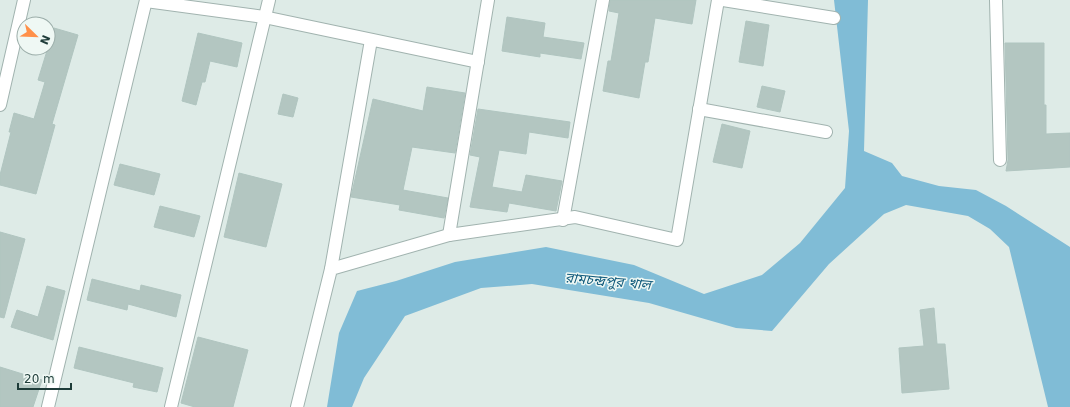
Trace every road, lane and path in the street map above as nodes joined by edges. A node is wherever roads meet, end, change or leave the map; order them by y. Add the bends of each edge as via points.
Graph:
1 (24, 0) edge
2 (146, 0) edge
3 (268, 0) edge
4 (488, 0) edge
5 (602, 0) edge
6 (718, 0) edge
7 (723, 0) edge
8 (996, 0) edge
9 (264, 17) junction
10 (834, 18) dead end
11 (371, 40) junction
12 (478, 62) junction
13 (0, 105) edge
14 (699, 109) junction
15 (826, 132) dead end
16 (1000, 160) dead end
17 (563, 220) junction
18 (449, 235) junction
19 (331, 269) junction
20 (48, 407) edge
21 (171, 407) edge
22 (297, 407) edge

1 - 13 street
2 - 9 street
2 - 20 street
3 - 9 street
4 - 12 street
5 - 17 street
6 - 14 street
7 - 10 street
8 - 16 street
9 - 11 street
9 - 21 street
11 - 12 street
11 - 19 street
12 - 18 street
14 - 15 street
14 - 17 street via 677,240 575,217
17 - 18 street
18 - 19 street
19 - 22 street

